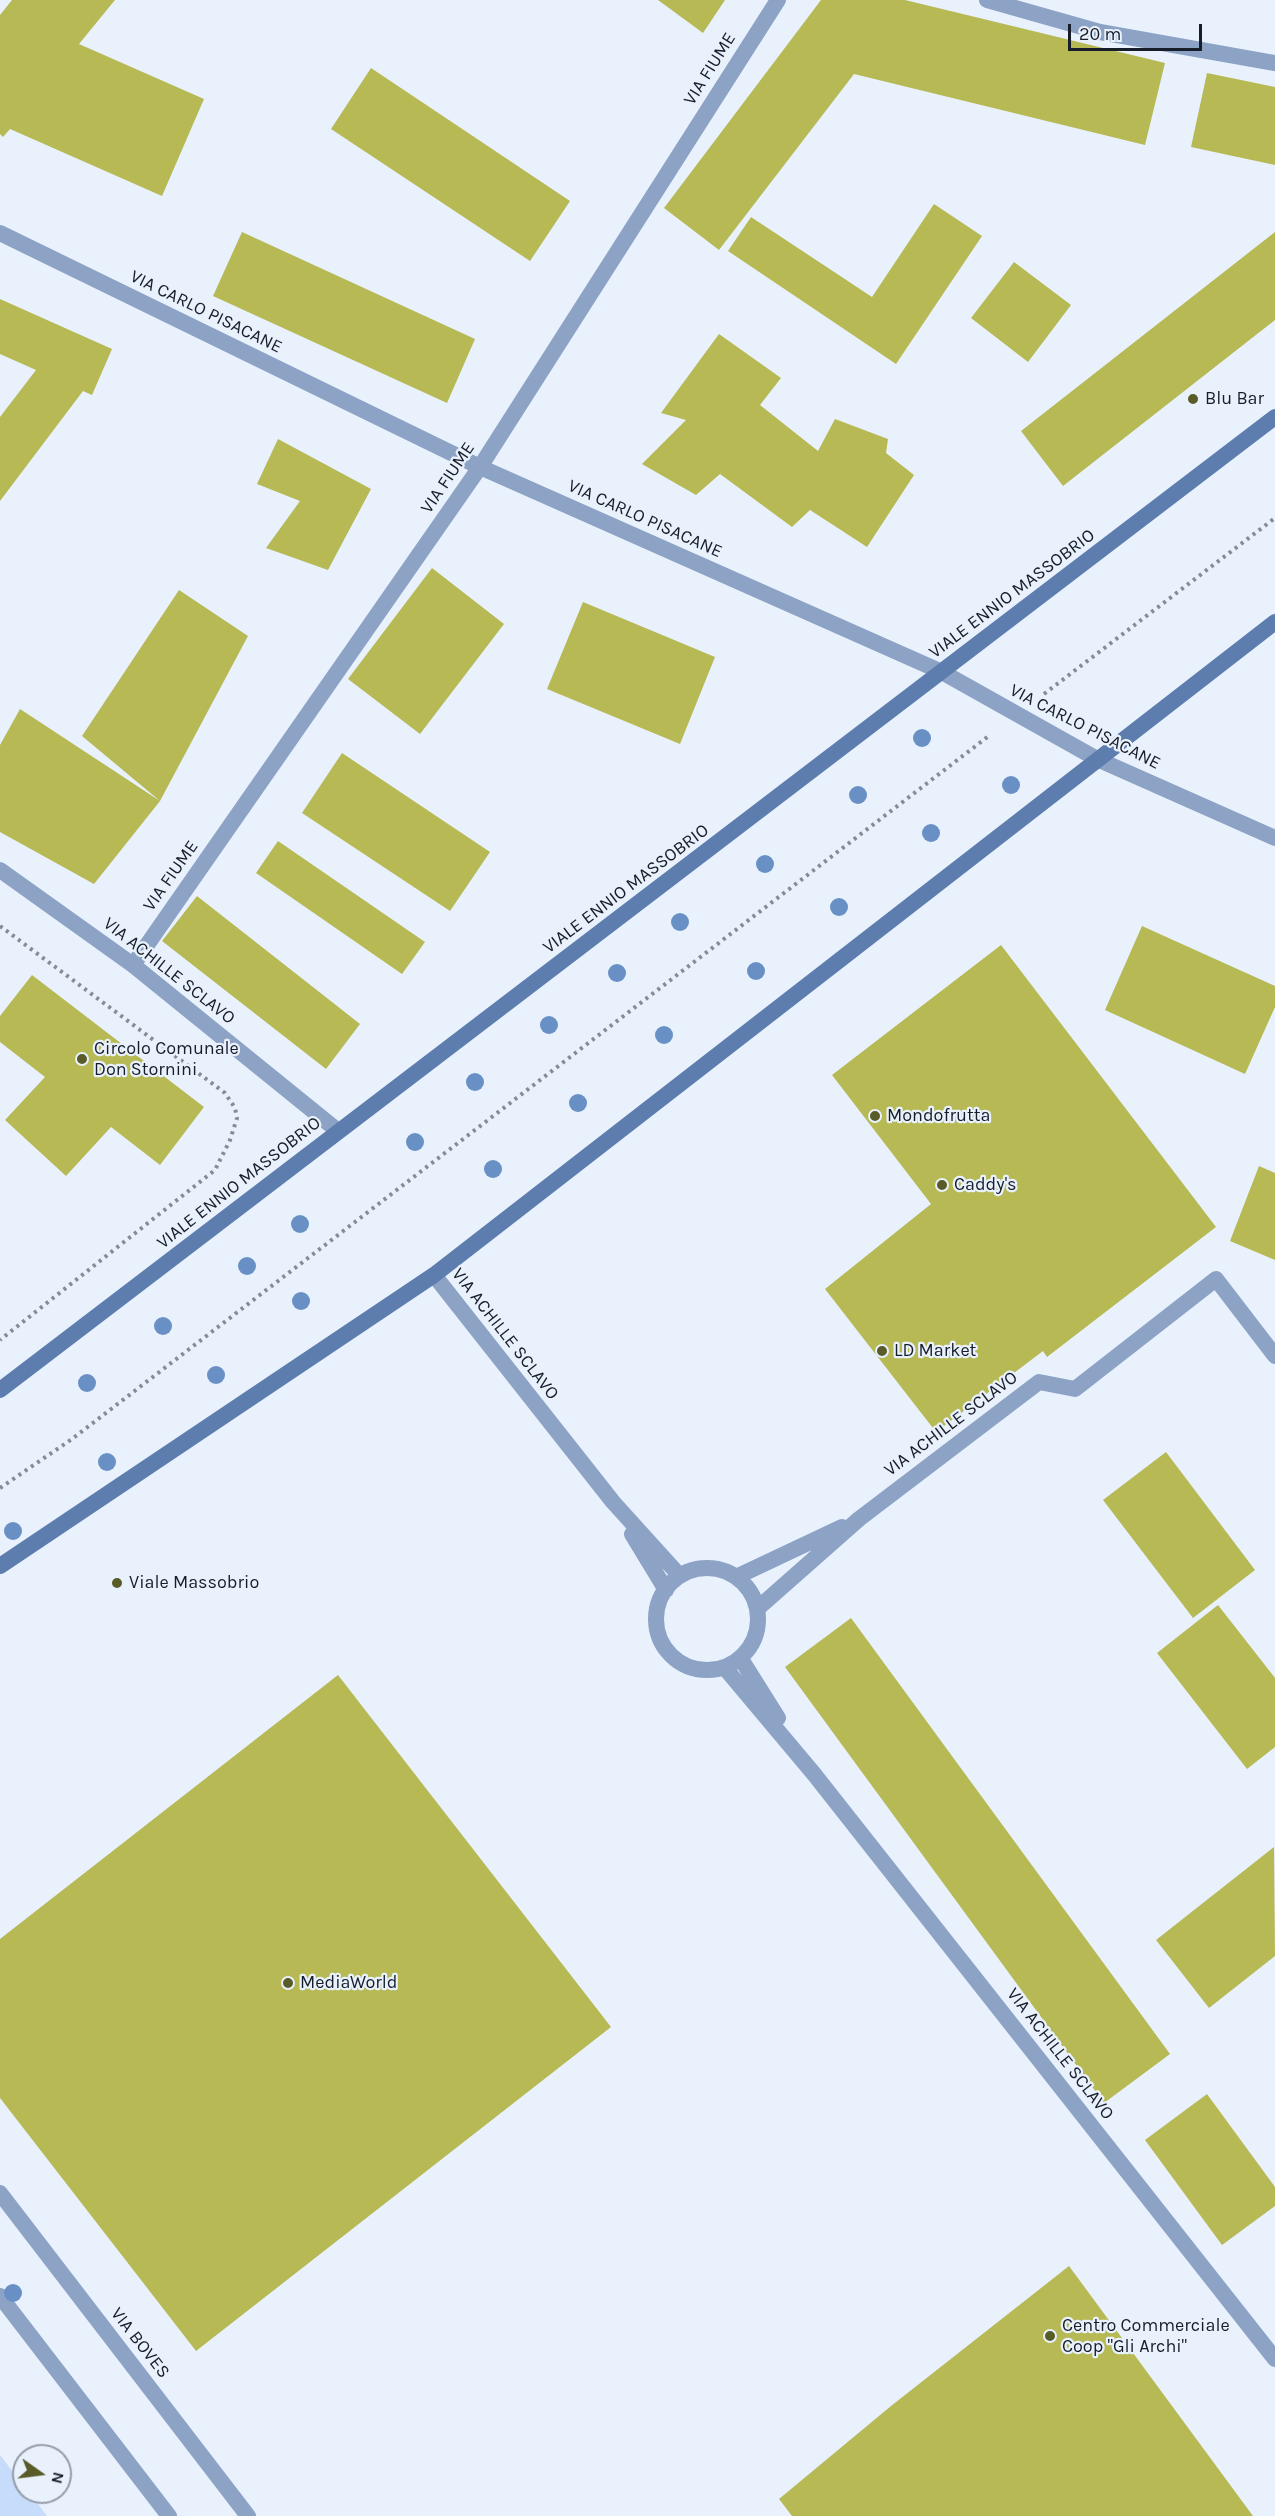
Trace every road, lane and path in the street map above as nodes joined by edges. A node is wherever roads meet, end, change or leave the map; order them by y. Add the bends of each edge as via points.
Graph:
1 (778, 0) edge
2 (987, 0) edge
3 (1275, 63) edge
4 (0, 233) edge
5 (1275, 417) edge
6 (480, 467) junction
7 (1275, 518) edge
8 (1275, 622) edge
9 (942, 672) junction
10 (1017, 715) junction
11 (1097, 759) junction
12 (1275, 838) edge
13 (0, 870) edge
14 (0, 926) edge
15 (133, 965) junction
16 (338, 1131) junction
17 (434, 1275) junction
18 (0, 1340) edge
19 (1275, 1356) edge
20 (0, 1390) edge
21 (0, 1488) edge
22 (613, 1502) junction
23 (859, 1519) junction
24 (0, 1566) edge
25 (680, 1576) junction
26 (736, 1577) junction
27 (666, 1590) junction
28 (757, 1609) junction
29 (741, 1659) junction
30 (725, 1668) junction
31 (814, 1774) junction
32 (0, 2193) edge
33 (0, 2296) edge
34 (1275, 2359) edge
35 (169, 2516) edge
36 (248, 2516) edge

1 - 6 street, VIA FIUME
2 - 3 street via 1100,32
4 - 6 street, VIA CARLO PISACANE
5 - 9 main road, VIALE ENNIO MASSOBRIO
6 - 9 street, VIA CARLO PISACANE
6 - 15 street, VIA FIUME
7 - 10 path
8 - 11 main road
9 - 10 street, VIA CARLO PISACANE
9 - 16 main road, VIALE ENNIO MASSOBRIO
10 - 11 street, VIA CARLO PISACANE
10 - 21 path via 72,1439
11 - 12 street, VIA CARLO PISACANE
11 - 17 main road
13 - 15 street, VIA ACHILLE SCLAVO
14 - 18 path via 225,1094 237,1118 215,1170
15 - 16 street, VIA ACHILLE SCLAVO
16 - 20 main road, VIALE ENNIO MASSOBRIO
17 - 22 street, VIA ACHILLE SCLAVO
17 - 24 main road
19 - 23 street, VIA ACHILLE SCLAVO via 1216,1280 1075,1389 1039,1382
22 - 25 street, VIA ACHILLE SCLAVO
22 - 27 street, VIA ACHILLE SCLAVO
23 - 26 street, VIA ACHILLE SCLAVO
23 - 28 street, VIA ACHILLE SCLAVO
25 - 26 street via 708,1568
25 - 27 street
26 - 28 street via 753,1596
27 - 30 street via 658,1604 656,1620 658,1636 666,1651 693,1669
28 - 29 street via 756,1636
29 - 30 street
29 - 31 street, VIA ACHILLE SCLAVO
30 - 31 street, VIA ACHILLE SCLAVO
31 - 34 street, VIA ACHILLE SCLAVO
32 - 36 street, VIA BOVES
33 - 35 street

